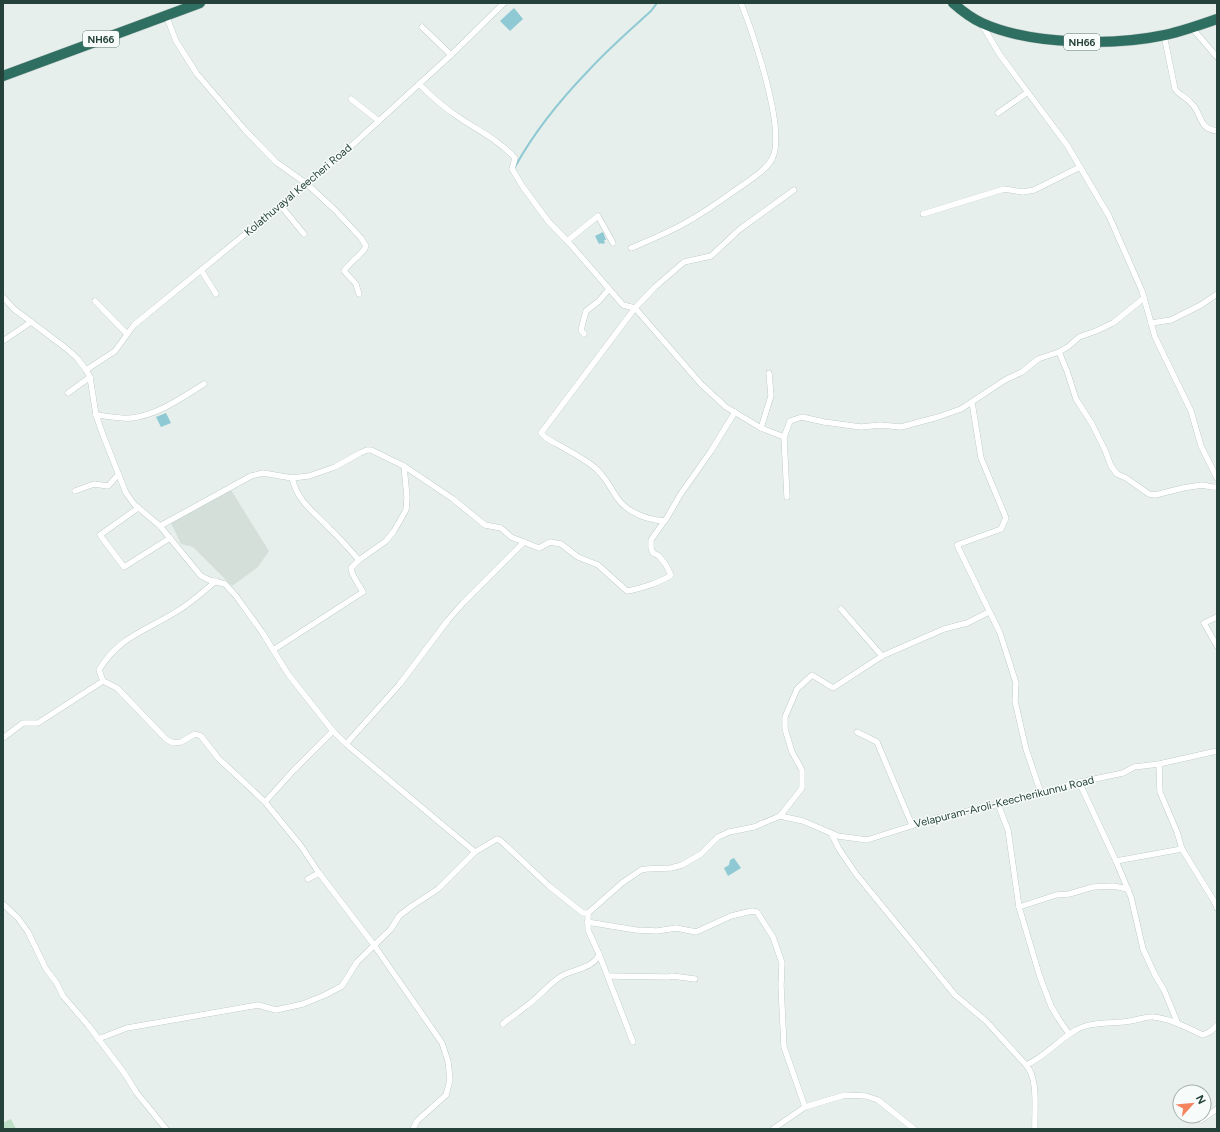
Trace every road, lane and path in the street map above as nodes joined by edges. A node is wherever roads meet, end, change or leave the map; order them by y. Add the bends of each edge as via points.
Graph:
1 (200, 3) edge
2 (504, 3) edge
3 (741, 3) edge
4 (952, 3) edge
5 (166, 15) junction
6 (1217, 19) edge
7 (981, 23) junction
8 (422, 27) dead end
9 (1192, 28) junction
10 (1164, 35) junction
11 (451, 55) junction
12 (1217, 57) edge
13 (3, 76) edge
14 (419, 84) junction
15 (1028, 92) junction
16 (351, 99) dead end
17 (998, 112) dead end
18 (379, 121) junction
19 (1217, 131) edge
20 (1080, 167) junction
21 (307, 184) junction
22 (794, 190) dead end
23 (281, 206) junction
24 (923, 214) dead end
25 (304, 234) dead end
26 (567, 241) junction
27 (613, 243) dead end
28 (631, 248) dead end
29 (201, 270) junction
30 (609, 289) junction
31 (216, 294) dead end
32 (359, 294) dead end
33 (1217, 294) edge
34 (3, 297) edge
35 (1144, 298) junction
36 (96, 301) dead end
37 (634, 308) junction
38 (31, 322) junction
39 (1151, 323) junction
40 (128, 334) junction
41 (584, 334) dead end
42 (3, 341) edge
43 (1059, 352) junction
44 (86, 370) junction
45 (769, 373) dead end
46 (90, 377) junction
47 (204, 384) dead end
48 (68, 393) dead end
49 (972, 402) junction
50 (735, 412) junction
51 (96, 415) junction
52 (761, 428) junction
53 (784, 437) junction
54 (404, 466) junction
55 (118, 475) junction
56 (292, 478) junction
57 (1217, 478) edge
58 (1217, 487) edge
59 (75, 491) dead end
60 (787, 497) dead end
61 (138, 508) junction
62 (664, 521) junction
63 (160, 526) junction
64 (170, 538) junction
65 (524, 542) junction
66 (359, 560) junction
67 (216, 581) junction
68 (841, 609) dead end
69 (989, 612) junction
70 (1217, 617) edge
71 (1217, 646) edge
72 (273, 650) junction
73 (882, 656) junction
74 (103, 681) junction
75 (333, 731) junction
76 (857, 732) dead end
77 (3, 738) edge
78 (346, 744) junction
79 (1217, 751) edge
80 (1160, 764) junction
81 (1079, 782) junction
82 (1041, 793) junction
83 (266, 802) junction
84 (998, 804) junction
85 (780, 816) junction
86 (912, 826) junction
87 (831, 833) junction
88 (1182, 849) junction
89 (475, 852) junction
90 (1116, 862) junction
91 (319, 873) junction
92 (308, 879) dead end
93 (1128, 889) junction
94 (3, 904) edge
95 (1019, 907) junction
96 (1217, 908) edge
97 (588, 913) junction
98 (587, 922) junction
99 (374, 944) junction
100 (599, 954) junction
101 (608, 976) junction
102 (695, 980) dead end
103 (503, 1024) dead end
104 (1178, 1024) junction
105 (1217, 1025) edge
106 (1069, 1034) junction
107 (98, 1039) junction
108 (632, 1042) dead end
109 (1026, 1065) junction
110 (805, 1106) junction
111 (166, 1129) edge
112 (413, 1129) edge
113 (773, 1129) edge
114 (914, 1129) edge
115 (1035, 1129) edge

1 - 5 highway, NH66
2 - 11 street, Kolathuvayal Keecheri Road
3 - 28 street via 757,46 776,122 776,141 772,159 760,172 692,219
4 - 7 highway, NH66
5 - 13 highway, NH66
5 - 21 street via 176,41 197,74 276,162
6 - 9 highway, NH66
7 - 10 highway, NH66 via 1024,36 1062,40 1108,42
7 - 15 street via 1000,55
8 - 11 street
9 - 10 highway, NH66
9 - 12 street
10 - 19 street via 1175,89 1191,102 1204,126
11 - 14 street, Kolathuvayal Keecheri Road
14 - 18 street, Kolathuvayal Keecheri Road
14 - 26 street via 443,106 505,147 514,158 514,173 548,221
15 - 17 street
15 - 20 street
16 - 18 street
18 - 21 street, Kolathuvayal Keecheri Road
20 - 24 street via 1034,190 1023,192 1004,189
20 - 35 street via 1109,216
21 - 23 street, Kolathuvayal Keecheri Road
21 - 32 street via 336,211 366,246 344,271 356,284
22 - 37 street via 740,229 711,256 684,262
23 - 25 street
23 - 29 street, Kolathuvayal Keecheri Road
26 - 27 street via 598,216
26 - 30 street
29 - 31 street
29 - 40 street, Kolathuvayal Keecheri Road via 134,325
30 - 37 street via 623,305
30 - 41 street via 586,312 581,330
33 - 39 street via 1171,320
34 - 38 street
35 - 39 street
35 - 43 street via 1113,323 1079,337
36 - 40 street
37 - 50 street via 701,384
37 - 62 street via 541,433 594,466 629,510 655,521
38 - 42 street
38 - 44 street via 68,349
39 - 57 street via 1155,337 1191,411 1202,446
40 - 44 street, Kolathuvayal Keecheri Road via 115,351
43 - 49 street via 1038,359 1022,372
43 - 58 street via 1076,399 1092,424 1117,474 1148,494 1155,495 1202,485
44 - 46 street
45 - 52 street via 771,396
46 - 48 street
46 - 51 street
47 - 51 street via 164,409 142,416 129,418
49 - 53 street via 961,409 901,427 861,427 802,416 790,422
49 - 69 street via 982,458 1006,518 1001,529 956,545
50 - 52 street
50 - 62 street
51 - 55 street
52 - 53 street
53 - 60 street
54 - 56 street via 367,450 328,469 309,476
54 - 65 street via 486,525 501,528
54 - 66 street via 406,510 386,541
55 - 59 street via 108,486 94,484
55 - 61 street via 126,493
56 - 63 street via 263,473 251,476
56 - 66 street via 303,503
61 - 63 street
61 - 64 street via 100,535 124,567
62 - 65 street via 651,540 651,548 666,564 671,575 662,581 627,591 598,565 578,557 561,544 550,542 539,548
63 - 64 street
64 - 67 street via 201,576
65 - 78 street via 448,620 399,685
66 - 72 street via 351,568 351,572 363,592
67 - 72 street via 225,584 236,596
67 - 74 street via 180,610 123,642 99,670
68 - 73 street
69 - 73 street via 968,623 944,629
69 - 82 street via 1000,633 1016,683 1015,701 1026,749
70 - 71 street via 1204,623
72 - 75 street via 288,674
73 - 85 street via 833,688 812,675 797,689 785,717 785,729 792,752 802,770 802,788
74 - 77 street via 38,724 23,723
74 - 83 street via 116,688 173,743 181,742 195,734 201,736 218,758
75 - 78 street
75 - 83 street
76 - 86 street via 877,742
78 - 89 street
79 - 80 street, Velapuram-Aroli-Keecherikunnu Road
80 - 81 street, Velapuram-Aroli-Keecherikunnu Road via 1134,767 1123,773
80 - 88 street via 1160,792
81 - 82 street, Velapuram-Aroli-Keecherikunnu Road
81 - 90 street
82 - 84 street, Velapuram-Aroli-Keecherikunnu Road
83 - 91 street
84 - 86 street, Velapuram-Aroli-Keecherikunnu Road
84 - 95 street via 1008,830
85 - 87 street, Velapuram-Aroli-Keecherikunnu Road via 803,821
85 - 97 street via 754,827 718,837 701,854 682,865 641,870
86 - 87 street, Velapuram-Aroli-Keecherikunnu Road via 867,840
87 - 109 street via 838,849 856,874 955,995 986,1021
88 - 90 street
88 - 96 street
89 - 97 street via 497,839 501,841 549,886 582,912
89 - 99 street via 438,889 399,916 391,929
90 - 93 street
91 - 92 street
91 - 99 street
93 - 95 street via 1113,886 1093,887
93 - 104 street via 1144,949
94 - 107 street via 28,932 63,996
95 - 106 street via 1051,1006
97 - 98 street
98 - 100 street
98 - 110 street via 636,930 657,931 676,928 696,932 731,916 757,912 773,937 782,963 784,1047
99 - 107 street via 357,962 342,986 311,1001 276,1010 258,1006 127,1028
99 - 112 street via 442,1043 448,1061 450,1080 446,1095 417,1121
100 - 101 street
100 - 103 street via 586,967 561,976
101 - 102 street via 672,976
101 - 108 street
104 - 105 street via 1203,1035
104 - 106 street via 1153,1017 1078,1028
106 - 109 street via 1036,1061
107 - 111 street
109 - 115 street via 1030,1069 1034,1092
110 - 113 street
110 - 114 street via 845,1095 866,1096 878,1100

